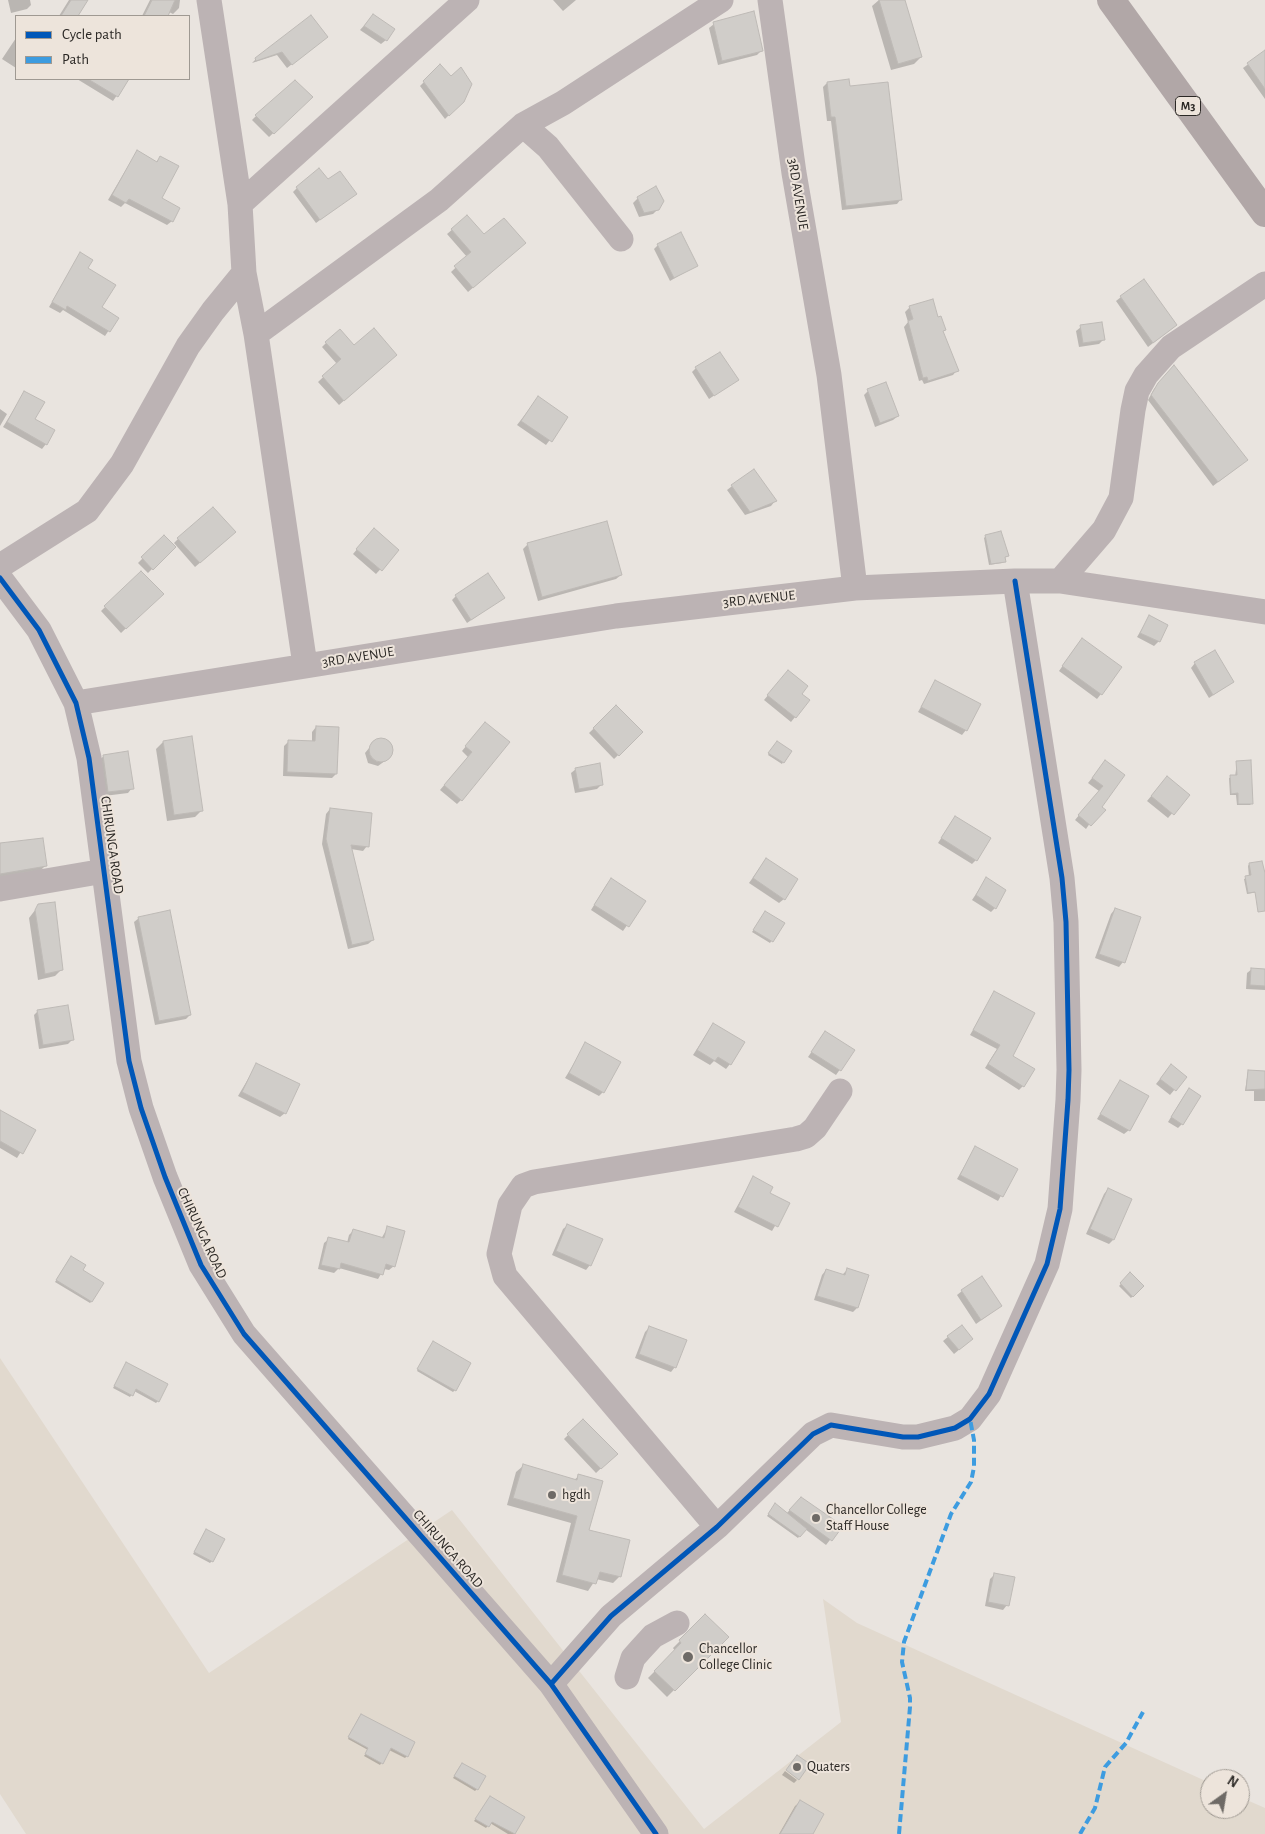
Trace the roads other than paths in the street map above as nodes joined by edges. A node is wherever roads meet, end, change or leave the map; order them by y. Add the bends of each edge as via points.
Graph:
1 (208, 0) edge
2 (467, 0) edge
3 (721, 0) edge
4 (770, 0) edge
5 (1111, 0) edge
6 (523, 125) junction
7 (240, 204) junction
8 (1265, 212) edge
9 (621, 238) dead end
10 (244, 273) junction
11 (1265, 284) edge
12 (256, 334) junction
13 (0, 566) edge
14 (0, 578) edge
15 (1014, 581) junction
16 (1060, 581) junction
17 (855, 588) junction
18 (1265, 612) edge
19 (305, 666) junction
20 (76, 703) junction
21 (104, 871) junction
22 (0, 889) edge
23 (840, 1091) dead end
24 (717, 1527) junction
25 (625, 1604) junction
26 (677, 1622) dead end
27 (653, 1636) junction
28 (627, 1677) dead end
29 (551, 1684) junction
30 (656, 1834) edge

1 - 7 street
2 - 7 street
3 - 6 street via 563,103
4 - 17 street, 3RD AVENUE via 794,173 829,375
5 - 8 highway, M3
6 - 9 street via 548,147
6 - 12 street via 439,200
7 - 10 street
10 - 12 street
10 - 13 street via 188,346 122,464 87,511
11 - 16 street via 1171,347 1146,375 1137,391 1120,498 1104,530
12 - 19 street
14 - 20 street, CHIRUNGA ROAD via 38,630
15 - 16 street
15 - 17 street
15 - 24 street via 1062,878 1066,922 1069,1070 1060,1209 1051,1252 989,1394 970,1419 955,1428 918,1437 830,1425 813,1434
16 - 18 street
17 - 19 street, 3RD AVENUE via 616,616
19 - 20 street, 3RD AVENUE
20 - 21 street, CHIRUNGA ROAD via 89,758
21 - 22 street
21 - 29 street, CHIRUNGA ROAD via 129,1060 141,1108 165,1177 201,1265 244,1334
23 - 24 street via 806,1136 534,1182 523,1186 510,1205 499,1254 501,1270
24 - 25 street
25 - 27 street
25 - 29 street via 602,1625
26 - 27 street
27 - 28 street via 633,1658
29 - 30 street, CHIRUNGA ROAD

